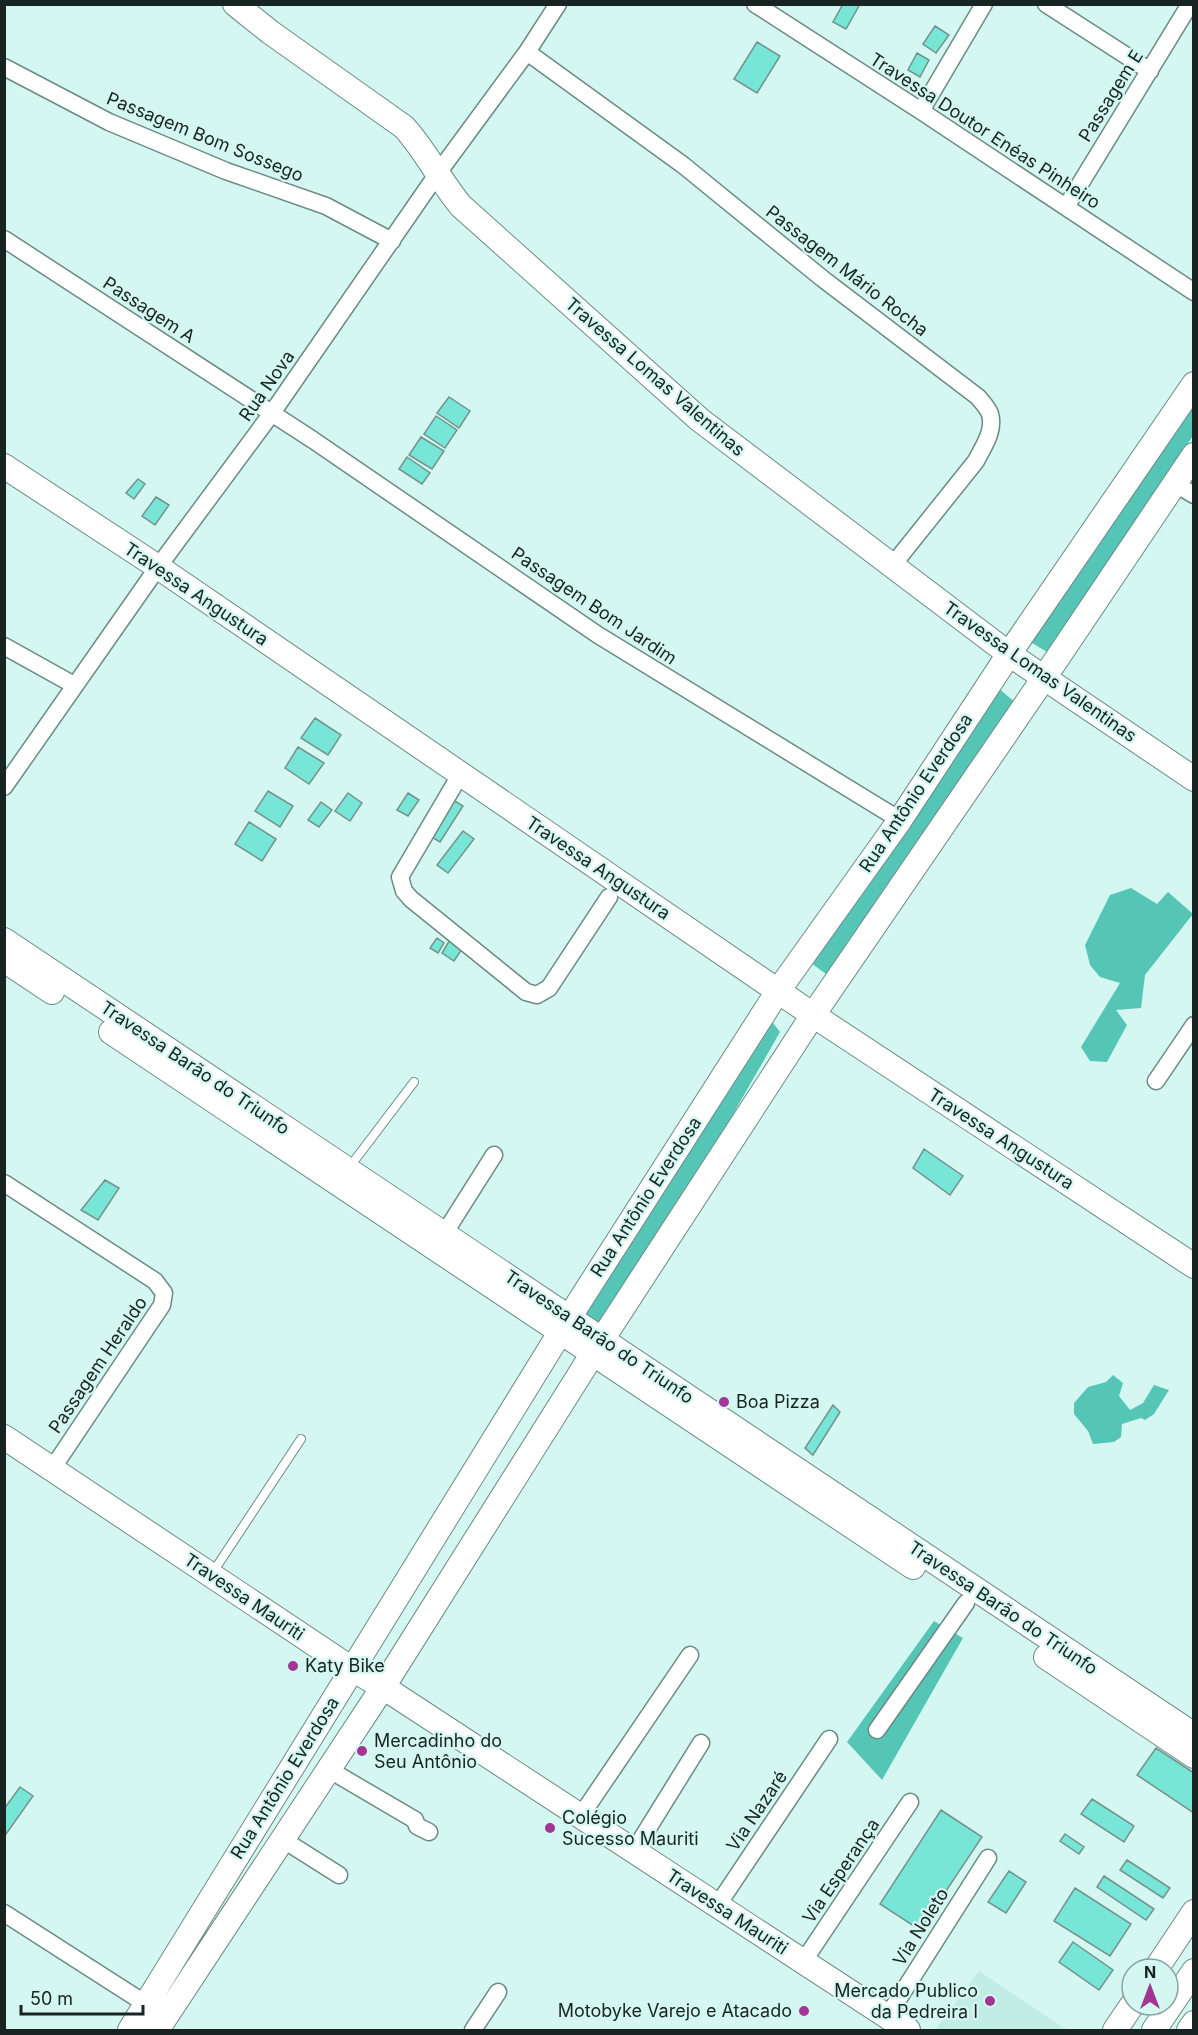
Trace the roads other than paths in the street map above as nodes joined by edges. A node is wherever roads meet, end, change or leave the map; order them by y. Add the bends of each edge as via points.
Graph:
1 (235, 4) edge
2 (558, 4) edge
3 (984, 4) edge
4 (1046, 4) edge
5 (1190, 4) edge
6 (762, 6) edge
7 (527, 52) junction
8 (4, 67) edge
9 (1150, 71) junction
10 (921, 111) junction
11 (438, 173) junction
12 (1066, 207) junction
13 (4, 239) edge
14 (392, 241) junction
15 (1194, 292) edge
16 (1194, 384) edge
17 (272, 413) junction
18 (1194, 455) edge
19 (4, 466) edge
20 (1184, 489) edge
21 (892, 566) junction
22 (158, 567) junction
23 (4, 646) edge
24 (1009, 654) junction
25 (1044, 678) junction
26 (74, 685) junction
27 (459, 775) junction
28 (1194, 779) edge
29 (4, 786) edge
30 (900, 820) junction
31 (614, 889) junction
32 (4, 940) edge
33 (4, 960) edge
34 (778, 991) junction
35 (72, 996) junction
36 (813, 1015) junction
37 (1194, 1025) edge
38 (1156, 1081) dead end
39 (414, 1082) dead end
40 (267, 1126) junction
41 (494, 1155) dead end
42 (348, 1170) junction
43 (4, 1183) edge
44 (444, 1234) junction
45 (1194, 1266) edge
46 (565, 1325) junction
47 (597, 1347) junction
48 (4, 1437) edge
49 (301, 1439) dead end
50 (52, 1469) junction
51 (211, 1575) junction
52 (946, 1579) junction
53 (966, 1603) junction
54 (690, 1655) dead end
55 (352, 1669) junction
56 (383, 1688) junction
57 (324, 1715) junction
58 (877, 1730) dead end
59 (352, 1734) junction
60 (1194, 1736) edge
61 (829, 1739) dead end
62 (701, 1743) dead end
63 (1194, 1756) edge
64 (328, 1768) junction
65 (910, 1802) dead end
66 (580, 1817) junction
67 (429, 1832) dead end
68 (282, 1839) junction
69 (634, 1851) junction
70 (988, 1858) dead end
71 (339, 1875) dead end
72 (717, 1906) junction
73 (4, 1912) edge
74 (1194, 1912) edge
75 (1164, 1957) edge
76 (803, 1962) junction
77 (1194, 1971) edge
78 (498, 1992) dead end
79 (1124, 2017) edge
80 (162, 2021) edge
81 (1194, 2023) edge
82 (895, 2025) edge
83 (130, 2031) edge
84 (473, 2031) edge
85 (1115, 2031) edge
86 (1154, 2031) edge
87 (1189, 2031) edge

1 - 11 street, Travessa Lomas Valentinas via 404,127
2 - 7 street, Rua Nova
3 - 10 street
4 - 9 street
5 - 9 street, Passagem E
6 - 10 street, Travessa Doutor Enéas Pinheiro
7 - 11 street, Rua Nova
7 - 21 street, Passagem Mário Rocha via 683,165 823,279 978,397 990,413 991,429 975,461
8 - 14 street, Passagem Bom Sossego via 110,122 226,171 326,206
9 - 12 street, Passagem E
10 - 12 street, Travessa Doutor Enéas Pinheiro
11 - 14 street, Rua Nova
11 - 21 street, Travessa Lomas Valentinas via 469,214 700,420
12 - 15 street, Travessa Doutor Enéas Pinheiro
13 - 17 street, Passagem A
14 - 17 street, Rua Nova
16 - 24 street, Rua Antônio Everdosa
17 - 22 street, Rua Nova
17 - 30 street, Passagem Bom Jardim via 598,635
18 - 20 street, Rua Antônio Everdosa
19 - 22 street, Travessa Angustura
20 - 25 street, Rua Antônio Everdosa
21 - 24 street, Travessa Lomas Valentinas
22 - 26 street, Rua Nova
22 - 27 street, Travessa Angustura
23 - 26 street
24 - 25 street, Travessa Lomas Valentinas
24 - 30 street, Rua Antônio Everdosa
25 - 28 street, Travessa Lomas Valentinas
25 - 36 street, Rua Antônio Everdosa
26 - 29 street, Rua Nova
27 - 31 street, Travessa Angustura
27 - 31 street via 400,877 404,891 526,992 537,994 549,988
30 - 34 street, Rua Antônio Everdosa
31 - 34 street, Travessa Angustura
32 - 35 street, Travessa Barão do Triunfo
33 - 35 street, Travessa Barão do Triunfo
34 - 36 street, Travessa Angustura
34 - 46 street, Rua Antônio Everdosa
35 - 40 street, Travessa Barão do Triunfo
36 - 45 street, Travessa Angustura
36 - 47 street, Rua Antônio Everdosa
37 - 38 street
39 - 42 lane
40 - 42 street, Travessa Barão do Triunfo
40 - 46 street, Travessa Barão do Triunfo
41 - 44 street
42 - 44 street, Travessa Barão do Triunfo
43 - 50 street, Passagem Heraldo via 155,1281 164,1293 162,1305
44 - 46 street, Travessa Barão do Triunfo
46 - 47 street, Travessa Barão do Triunfo
46 - 55 street, Rua Antônio Everdosa
47 - 52 street, Travessa Barão do Triunfo
47 - 56 street, Rua Antônio Everdosa
48 - 50 street, Travessa Mauriti
49 - 51 lane
50 - 51 street, Travessa Mauriti
51 - 55 street, Travessa Mauriti
52 - 53 street, Travessa Barão do Triunfo
52 - 60 street, Travessa Barão do Triunfo
53 - 58 street
53 - 63 street, Travessa Barão do Triunfo
54 - 66 street
55 - 56 street, Travessa Mauriti
55 - 57 street, Rua Antônio Everdosa
56 - 59 street, Rua Antônio Everdosa
56 - 66 street, Travessa Mauriti
57 - 59 street via 334,1712 344,1716 351,1724
57 - 80 street, Rua Antônio Everdosa
59 - 64 street, Rua Antônio Everdosa
61 - 72 street, Via Nazaré
62 - 69 street
64 - 67 street
64 - 68 street, Rua Antônio Everdosa
65 - 76 street, Via Esperança
66 - 69 street, Travessa Mauriti
68 - 71 street
68 - 80 street, Rua Antônio Everdosa
69 - 72 street, Travessa Mauriti
70 - 82 street, Via Noleto
72 - 76 street, Travessa Mauriti
73 - 80 street
74 - 75 street
76 - 82 street, Travessa Mauriti
77 - 86 street
78 - 84 street
79 - 85 street
80 - 83 street, Rua Antônio Everdosa
81 - 87 street

